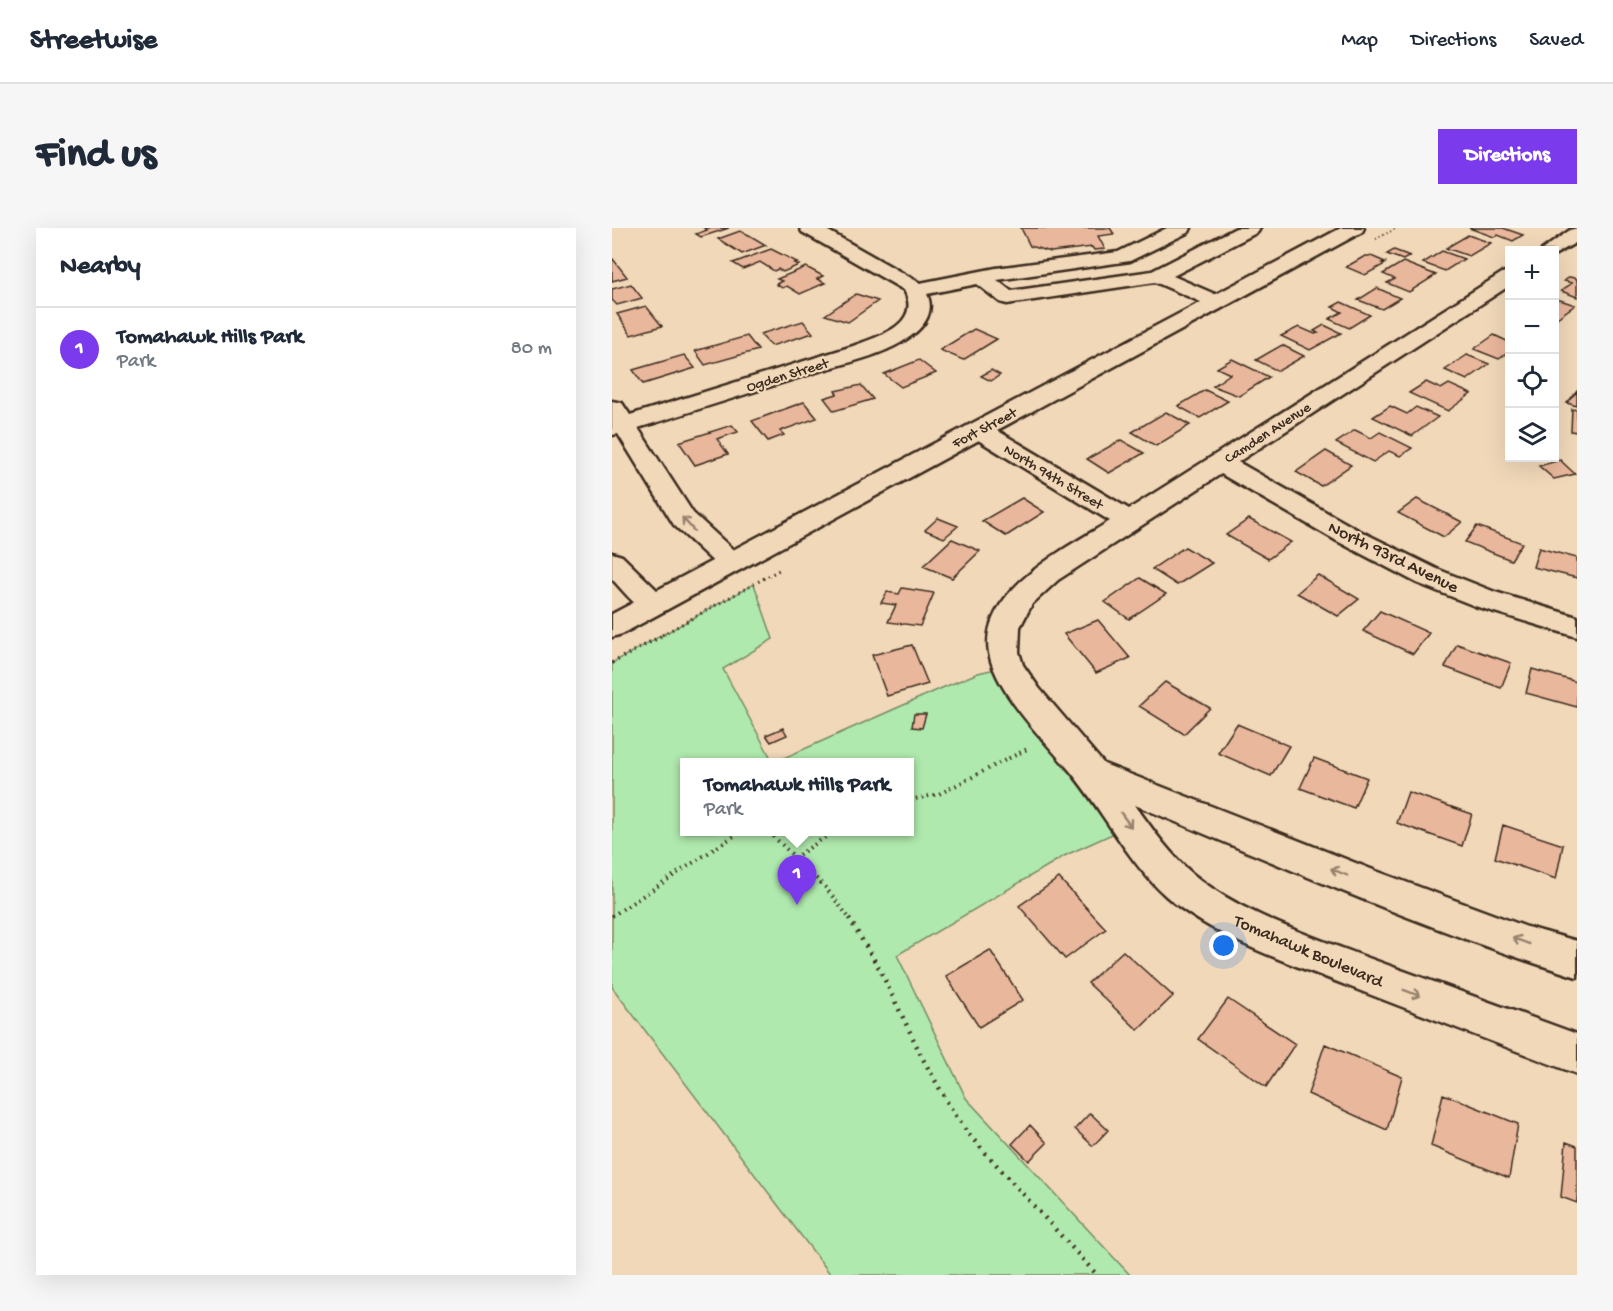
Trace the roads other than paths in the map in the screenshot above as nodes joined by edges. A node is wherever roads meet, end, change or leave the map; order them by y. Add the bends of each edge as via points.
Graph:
1 (809, 228) edge
2 (1182, 228) edge
3 (1251, 228) edge
4 (1355, 228) edge
5 (1577, 234) edge
6 (1558, 246) edge
7 (1123, 257) junction
8 (1157, 276) junction
9 (981, 277) junction
10 (1505, 281) edge
11 (911, 286) junction
12 (1217, 302) junction
13 (616, 419) edge
14 (979, 430) junction
15 (1221, 462) junction
16 (1129, 521) junction
17 (612, 562) edge
18 (731, 563) junction
19 (1027, 590) joint
20 (654, 604) junction
21 (612, 627) edge
22 (1577, 627) edge
23 (1092, 773) junction
24 (1577, 959) edge
25 (1577, 1054) edge

1 - 11 street
2 - 7 street
3 - 8 street
4 - 12 street, Fort Street
5 - 6 street
7 - 8 street
7 - 9 street
8 - 9 street via 1007,298
8 - 12 street
9 - 11 street
10 - 15 street, Camden Avenue
11 - 13 street, Ogden Street via 921,305 916,319 888,341
12 - 14 street, Fort Street
18 -> 13 street via 683,519
14 - 16 street, North 94th Street
14 - 18 street, Fort Street
15 - 16 street, Camden Avenue
15 - 22 street, North 93rd Avenue via 1403,564 1514,609
16 - 19 street, Camden Avenue
17 - 20 street
18 - 20 street, Fort Street
19 - 23 street, Tomahawk Boulevard via 1012,610 1004,632 1008,666
20 - 21 street, Fort Street
24 -> 23 street, Tomahawk Boulevard via 1374,886
23 -> 25 street, Tomahawk Boulevard via 1152,856 1176,882 1204,903 1301,950

